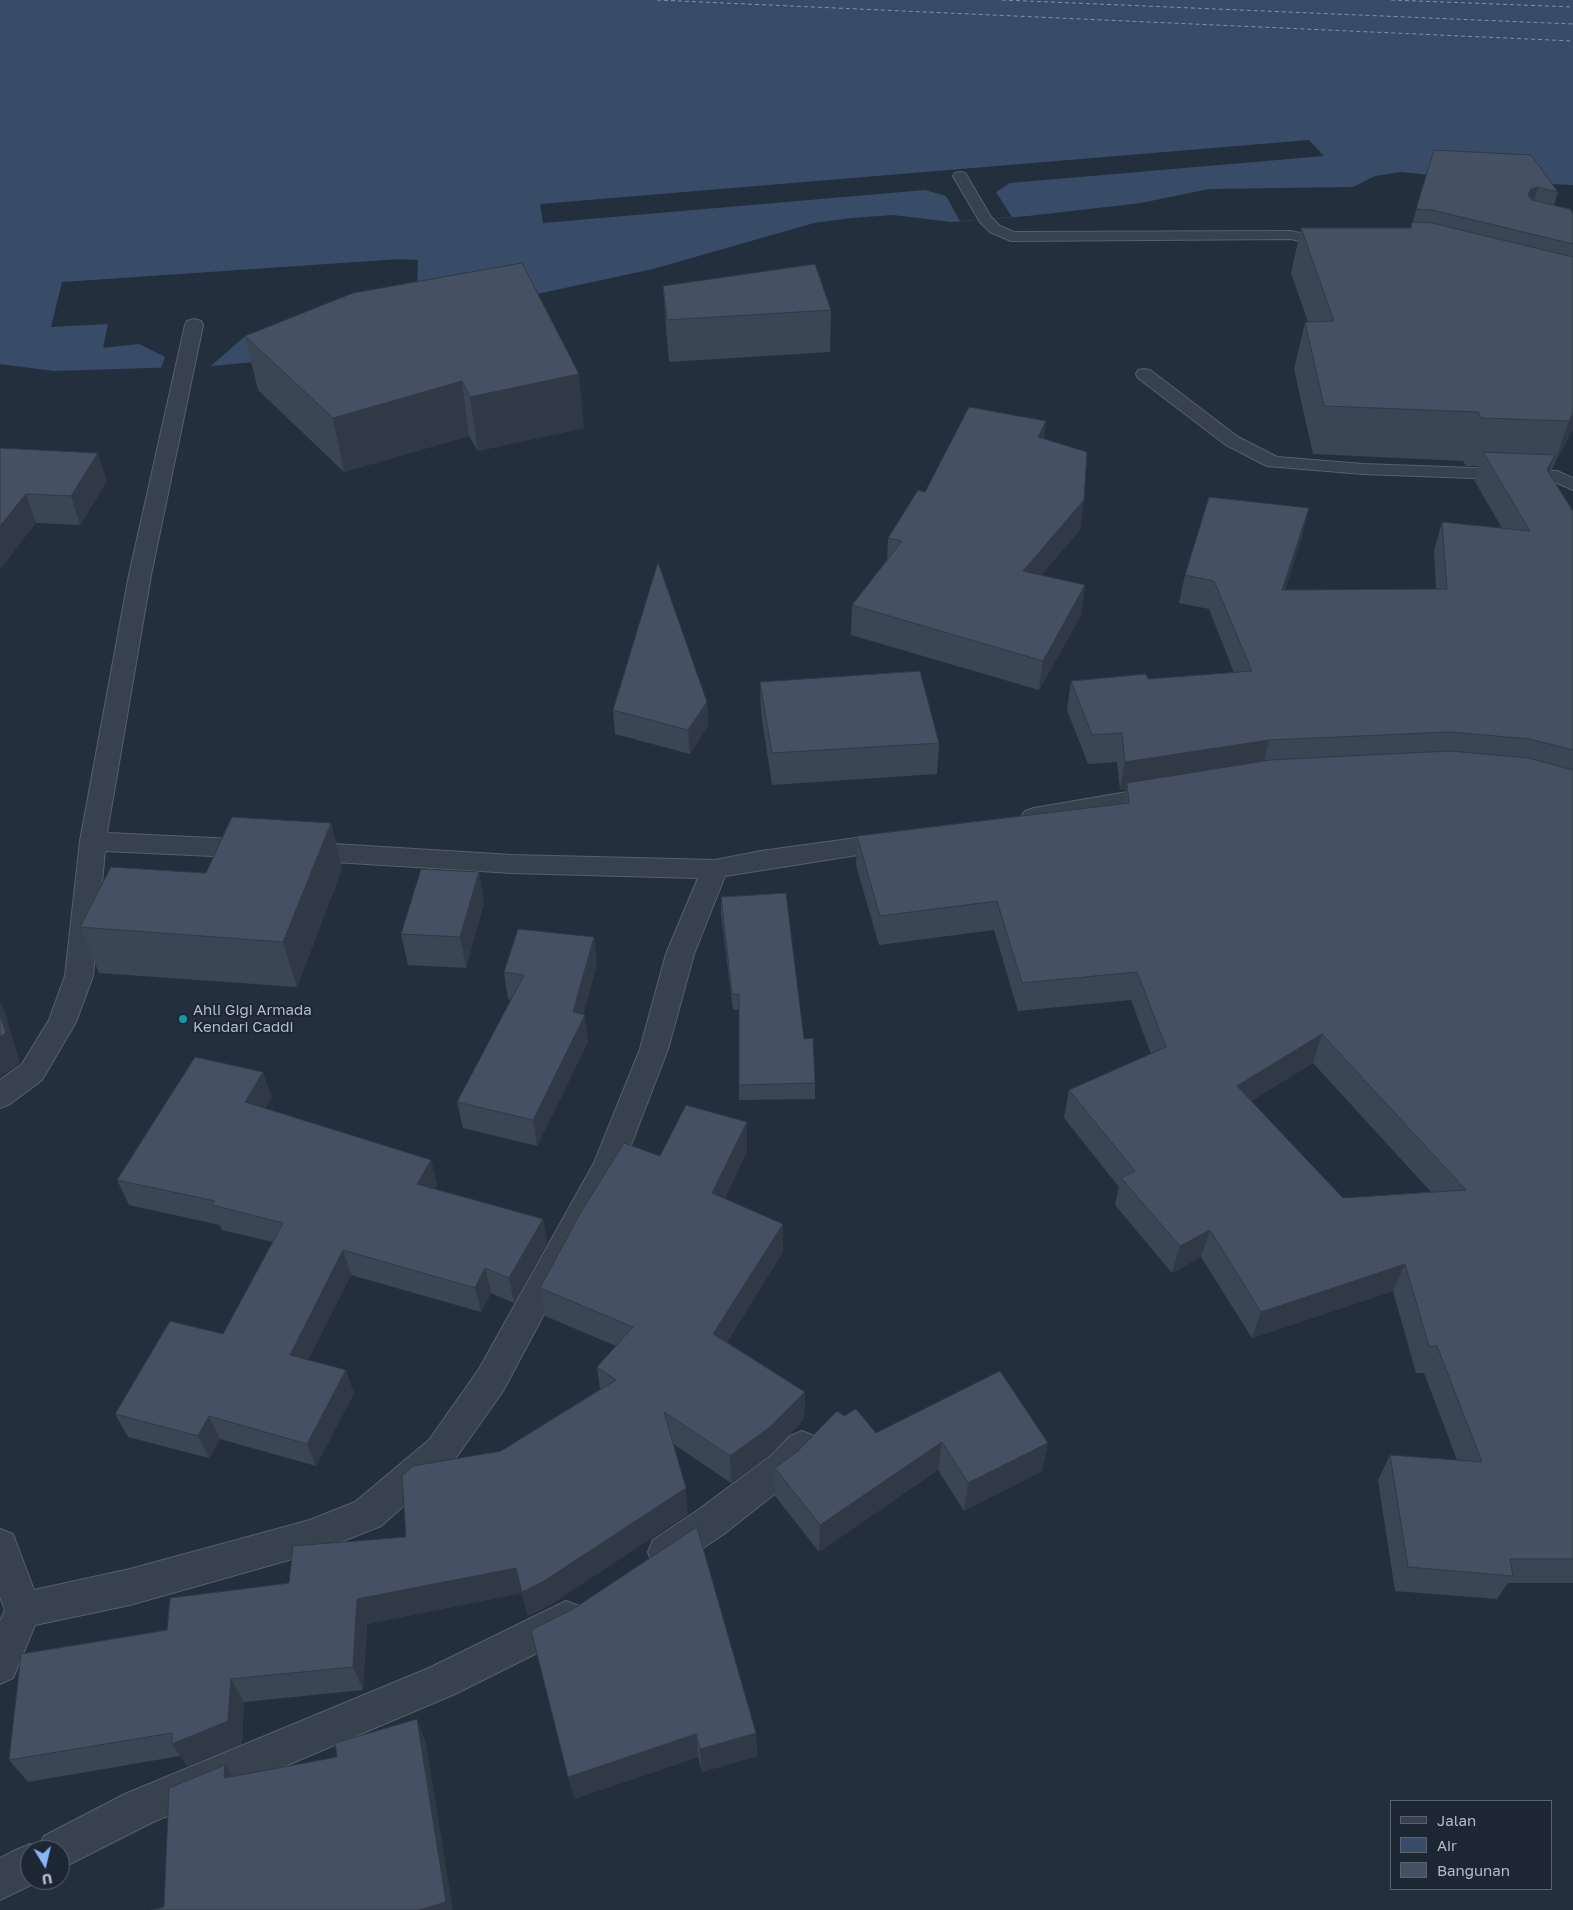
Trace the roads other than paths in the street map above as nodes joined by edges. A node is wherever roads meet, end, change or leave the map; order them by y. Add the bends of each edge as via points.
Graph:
1 (960, 176) dead end
2 (1348, 248) edge
3 (194, 325) dead end
4 (1144, 374) dead end
5 (1573, 485) edge
6 (1186, 791) edge
7 (1016, 820) edge
8 (914, 838) edge
9 (93, 841) junction
10 (715, 869) junction
11 (0, 1096) edge
12 (828, 1421) edge
13 (0, 1546) edge
14 (638, 1571) edge
15 (597, 1599) edge
16 (23, 1610) junction
17 (0, 1665) edge
18 (70, 1844) edge
19 (20, 1869) edge
20 (0, 1880) edge

1 - 2 lane via 985,219 995,229 1011,237 1291,234
3 - 9 street via 140,575
4 - 5 lane via 1232,441 1274,462 1363,469 1557,476
6 - 7 street
8 - 10 street
9 - 10 street via 512,864
9 - 11 street via 79,976 62,1022 32,1072
10 - 16 street via 680,954 654,1049 608,1166 491,1380 441,1451 368,1514 310,1537 130,1587
12 - 14 street via 784,1466 711,1522
13 - 16 street
15 - 18 street via 564,1620 442,1681 139,1808
16 - 17 street
19 - 20 street

